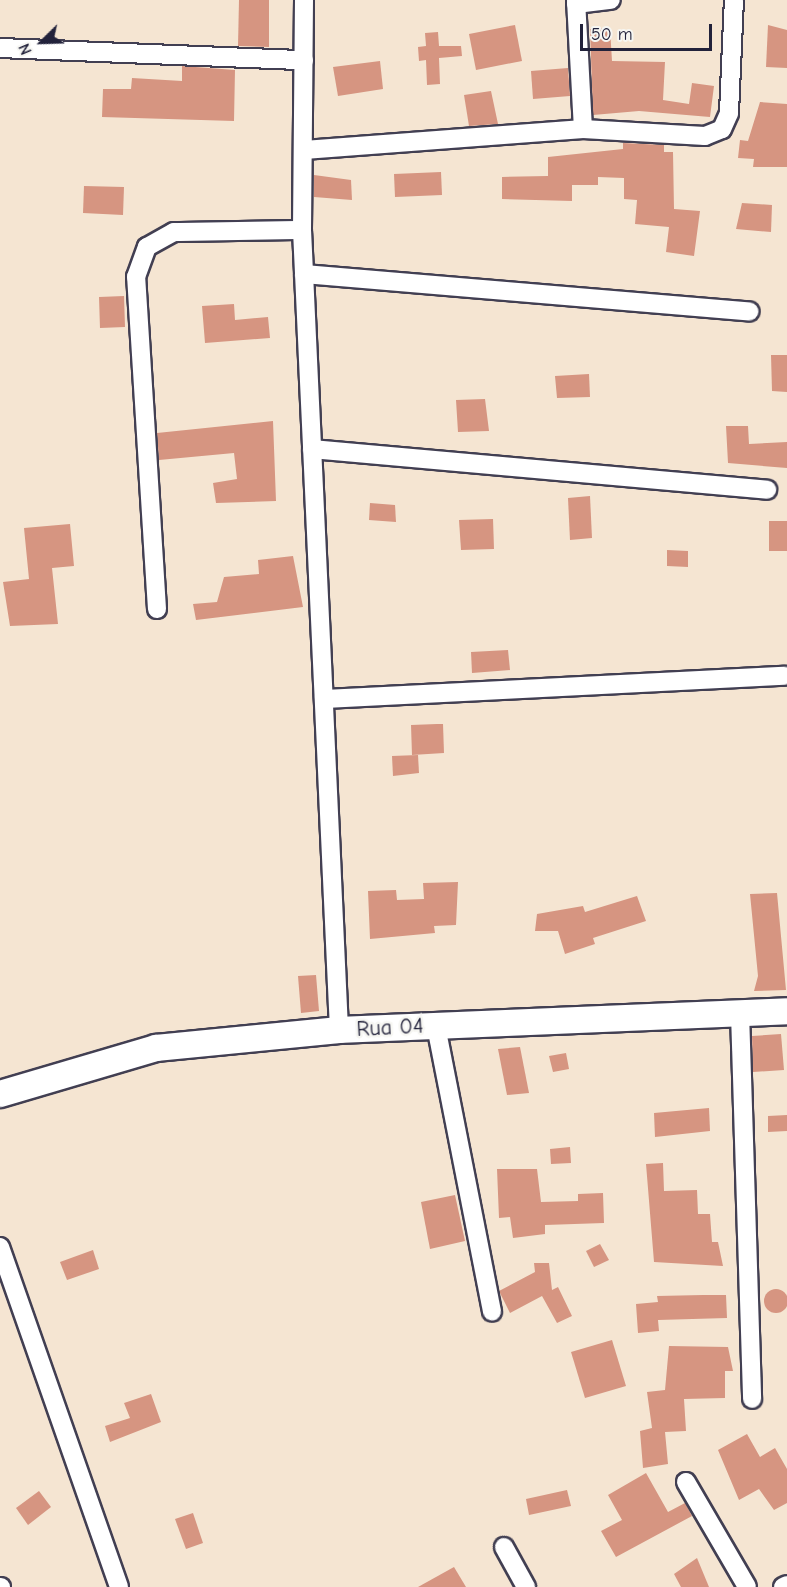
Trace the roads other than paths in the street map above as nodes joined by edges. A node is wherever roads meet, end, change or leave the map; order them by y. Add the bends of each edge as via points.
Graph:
1 (304, 0) edge
2 (611, 0) edge
3 (734, 0) edge
4 (576, 2) edge
5 (0, 48) edge
6 (304, 60) junction
7 (583, 129) junction
8 (304, 150) junction
9 (302, 230) junction
10 (304, 274) junction
11 (749, 311) dead end
12 (312, 449) junction
13 (766, 490) dead end
14 (157, 609) dead end
15 (784, 676) dead end
16 (324, 699) junction
17 (787, 1011) edge
18 (740, 1013) junction
19 (436, 1026) junction
20 (339, 1030) junction
21 (0, 1094) edge
22 (0, 1247) edge
23 (492, 1312) dead end
24 (752, 1399) dead end
25 (686, 1482) dead end
26 (504, 1547) dead end
27 (787, 1585) edge
28 (119, 1587) edge
29 (526, 1587) edge
30 (747, 1587) edge
31 (783, 1587) edge

1 - 6 street
2 - 4 street
3 - 7 street via 729,113 722,129 705,136
4 - 7 street
5 - 6 street
6 - 8 street
7 - 8 street
8 - 9 street
9 - 10 street
9 - 14 street via 174,231 147,247 136,277
10 - 11 street
10 - 12 street
12 - 13 street
12 - 16 street
15 - 16 street
16 - 20 street
17 - 18 street, Rua 04
18 - 19 street, Rua 04
18 - 24 street
19 - 20 street, Rua 04
19 - 23 street
20 - 21 street, Rua 04 via 156,1048
22 - 28 street
25 - 30 street
26 - 29 street
27 - 31 street

